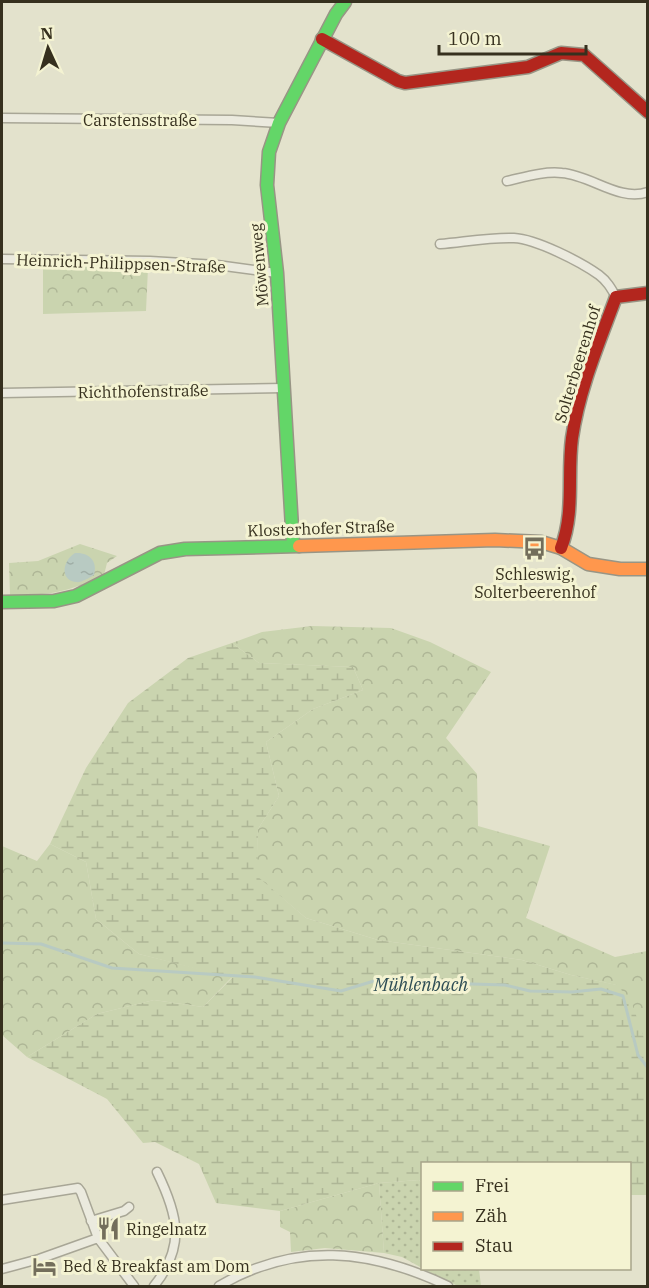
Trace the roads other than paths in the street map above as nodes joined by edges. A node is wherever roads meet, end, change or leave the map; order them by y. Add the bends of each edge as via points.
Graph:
1 (345, 2) edge
2 (322, 39) junction
3 (648, 111) edge
4 (2, 118) edge
5 (279, 123) junction
6 (507, 181) dead end
7 (648, 192) edge
8 (440, 244) dead end
9 (2, 259) edge
10 (277, 273) junction
11 (648, 293) edge
12 (616, 297) junction
13 (284, 388) junction
14 (2, 393) edge
15 (293, 545) junction
16 (561, 548) junction
17 (648, 569) edge
18 (2, 602) edge
19 (157, 1172) dead end
20 (2, 1200) edge
21 (129, 1207) dead end
22 (91, 1221) junction
23 (98, 1238) junction
24 (2, 1269) edge
25 (134, 1287) edge
26 (154, 1287) edge
27 (219, 1287) edge
28 (448, 1287) edge

1 - 2 street, Möwenweg
2 - 3 street via 405,83 528,67 561,53 584,55
2 - 5 street, Möwenweg
4 - 5 street, Carstensstraße
5 - 10 street, Möwenweg via 269,152 267,185
6 - 7 street via 563,173 623,194
8 - 12 street, Solterbeerenhof via 529,240 598,274
9 - 10 street, Heinrich-Philippsen-Straße via 150,261
10 - 13 street, Möwenweg
11 - 12 street, Solterbeerenhof
12 - 16 street, Solterbeerenhof via 577,414 570,467 570,523
13 - 14 street, Richthofenstraße
13 - 15 street, Möwenweg
15 - 16 street, Klosterhofer Straße via 495,540 541,542
15 - 18 street, Klosterhofer Straße via 160,553 76,596 54,601
16 - 17 street, Klosterhofer Straße via 588,564
19 - 26 street via 175,1215 175,1232 169,1267
20 - 22 street via 78,1188
21 - 22 street
22 - 23 street
23 - 24 street
23 - 25 street
27 - 28 street via 266,1264 326,1255 376,1259

